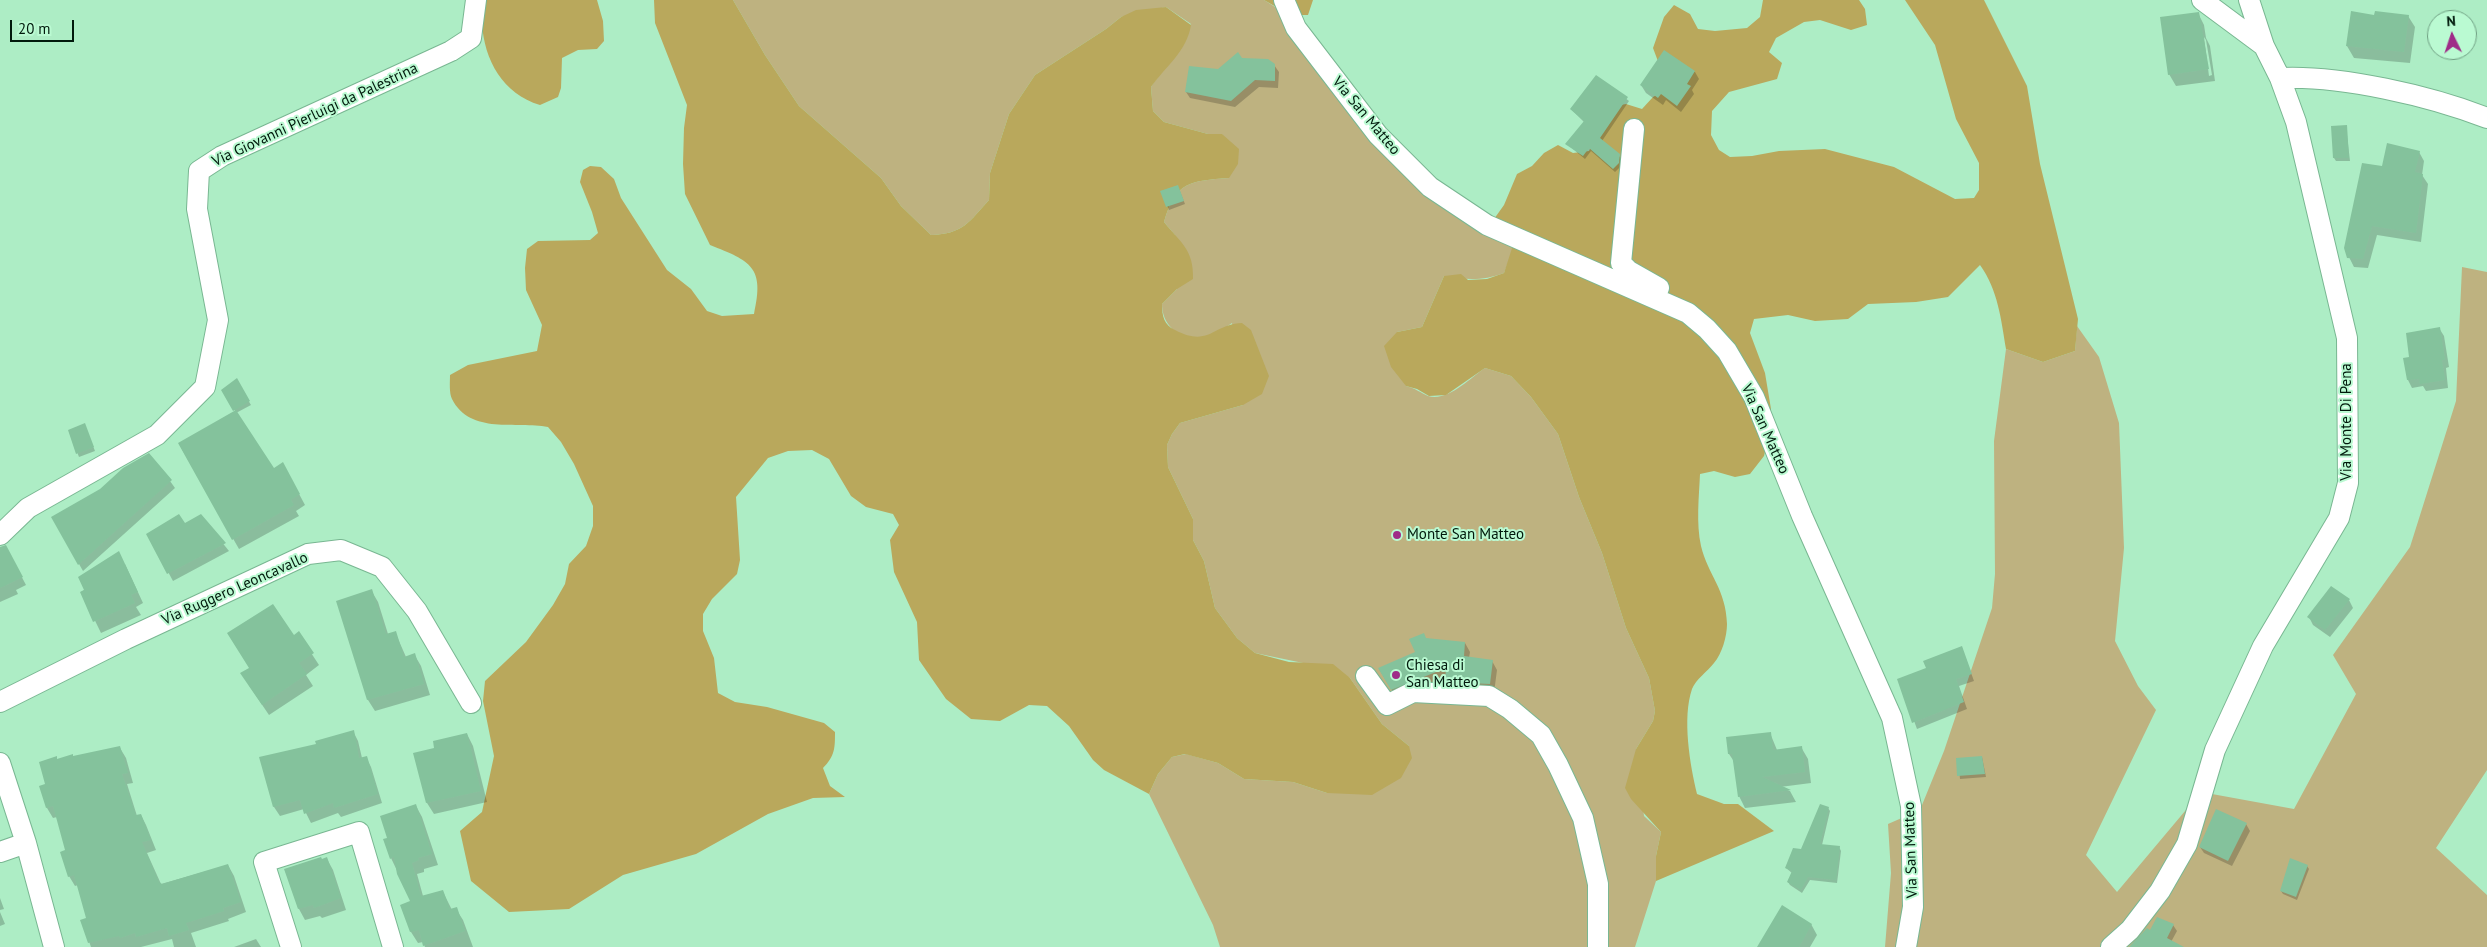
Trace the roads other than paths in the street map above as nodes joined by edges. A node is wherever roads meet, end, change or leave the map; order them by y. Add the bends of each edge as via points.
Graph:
1 (476, 0) edge
2 (1284, 0) edge
3 (2202, 0) edge
4 (2249, 0) edge
5 (2264, 46) junction
6 (2280, 78) junction
7 (2487, 118) edge
8 (1634, 129) dead end
9 (1688, 313) junction
10 (0, 535) edge
11 (1366, 676) dead end
12 (0, 702) edge
13 (471, 702) dead end
14 (0, 763) edge
15 (26, 843) junction
16 (0, 852) edge
17 (54, 947) edge
18 (291, 947) edge
19 (393, 947) edge
20 (1598, 947) edge
21 (1906, 947) edge
22 (2111, 947) edge

1 - 10 street, Via Giovanni Pierluigi da Palestrina via 471,38 451,51 222,156 199,171 197,209 218,320 205,387 158,435 28,508
2 - 9 street, Via San Matteo via 1296,28 1378,136 1430,187 1487,225
3 - 5 street
4 - 5 street, Via Monte Di Pena
5 - 6 street, Via Monte Di Pena
6 - 7 street via 2308,77 2369,87 2458,106
6 - 22 street, Via Monte Di Pena via 2296,122 2347,338 2348,483 2339,518 2263,646 2216,750 2187,844 2160,891 2130,930
8 - 9 street via 1621,262 1629,272 1671,295
9 - 21 street, Via San Matteo via 1727,351 1754,397 1802,516 1892,718 1911,806 1913,907
11 - 20 street via 1387,705 1413,692 1489,696 1541,736 1583,818 1598,884
12 - 13 street, Via Ruggero Leoncavallo via 308,554 341,550 382,567 416,610
14 - 15 street
15 - 16 street
15 - 17 street
18 - 19 street via 264,862 358,832

